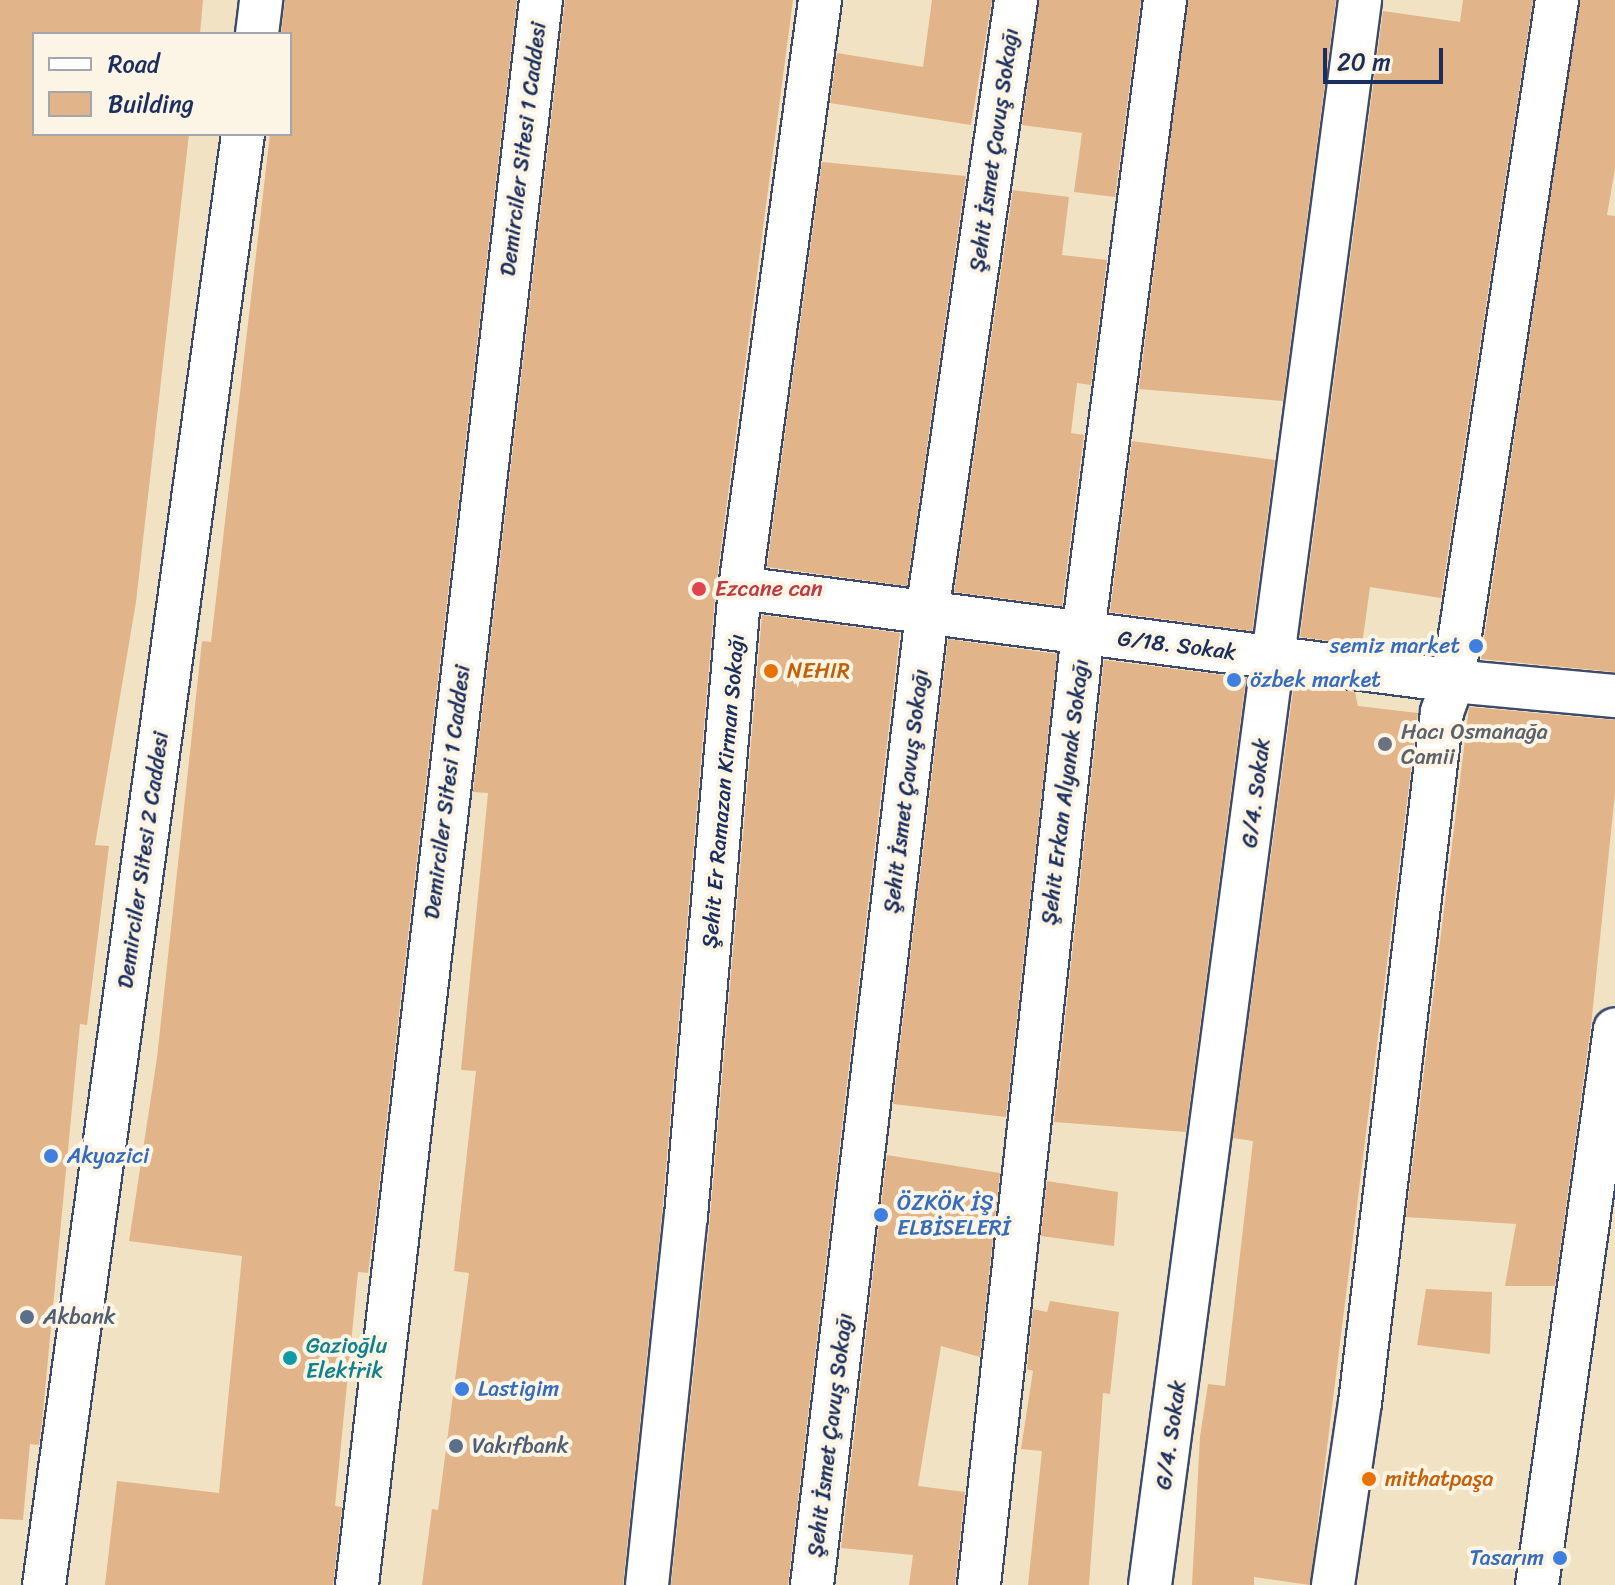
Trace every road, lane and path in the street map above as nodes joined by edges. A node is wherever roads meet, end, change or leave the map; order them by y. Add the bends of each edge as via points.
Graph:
1 (261, 0) edge
2 (541, 0) edge
3 (820, 0) edge
4 (1016, 0) edge
5 (1165, 0) edge
6 (1360, 0) edge
7 (1557, 0) edge
8 (257, 32) edge
9 (243, 136) edge
10 (740, 588) junction
11 (927, 613) junction
12 (1083, 633) junction
13 (1273, 658) junction
14 (1453, 681) junction
15 (1615, 696) edge
16 (1615, 1029) edge
17 (44, 1585) edge
18 (357, 1585) edge
19 (647, 1585) edge
20 (812, 1585) edge
21 (979, 1585) edge
22 (1150, 1585) edge
23 (1333, 1585) edge
24 (1537, 1585) edge

1 - 8 street
2 - 18 street, Demirciler Sitesi 1 Caddesi
3 - 10 street, Şehit Er Ramazan Kirman Sokağı
4 - 11 street, Şehit İsmet Çavuş Sokağı
5 - 12 street, Şehit Erkan Alyanak Sokağı
6 - 13 street, G/4. Sokak
7 - 14 street
9 - 17 street, Demirciler Sitesi 2 Caddesi
10 - 11 street, G/18. Sokak
10 - 19 street, Şehit Er Ramazan Kirman Sokağı via 686,1216
11 - 12 street, G/18. Sokak
11 - 20 street, Şehit İsmet Çavuş Sokağı
12 - 13 street, G/18. Sokak
12 - 21 street, Şehit Erkan Alyanak Sokağı
13 - 14 street, G/18. Sokak
13 - 22 street, G/4. Sokak
14 - 15 street, G/18. Sokak
14 - 23 street via 1442,712 1360,1403
16 - 24 street

